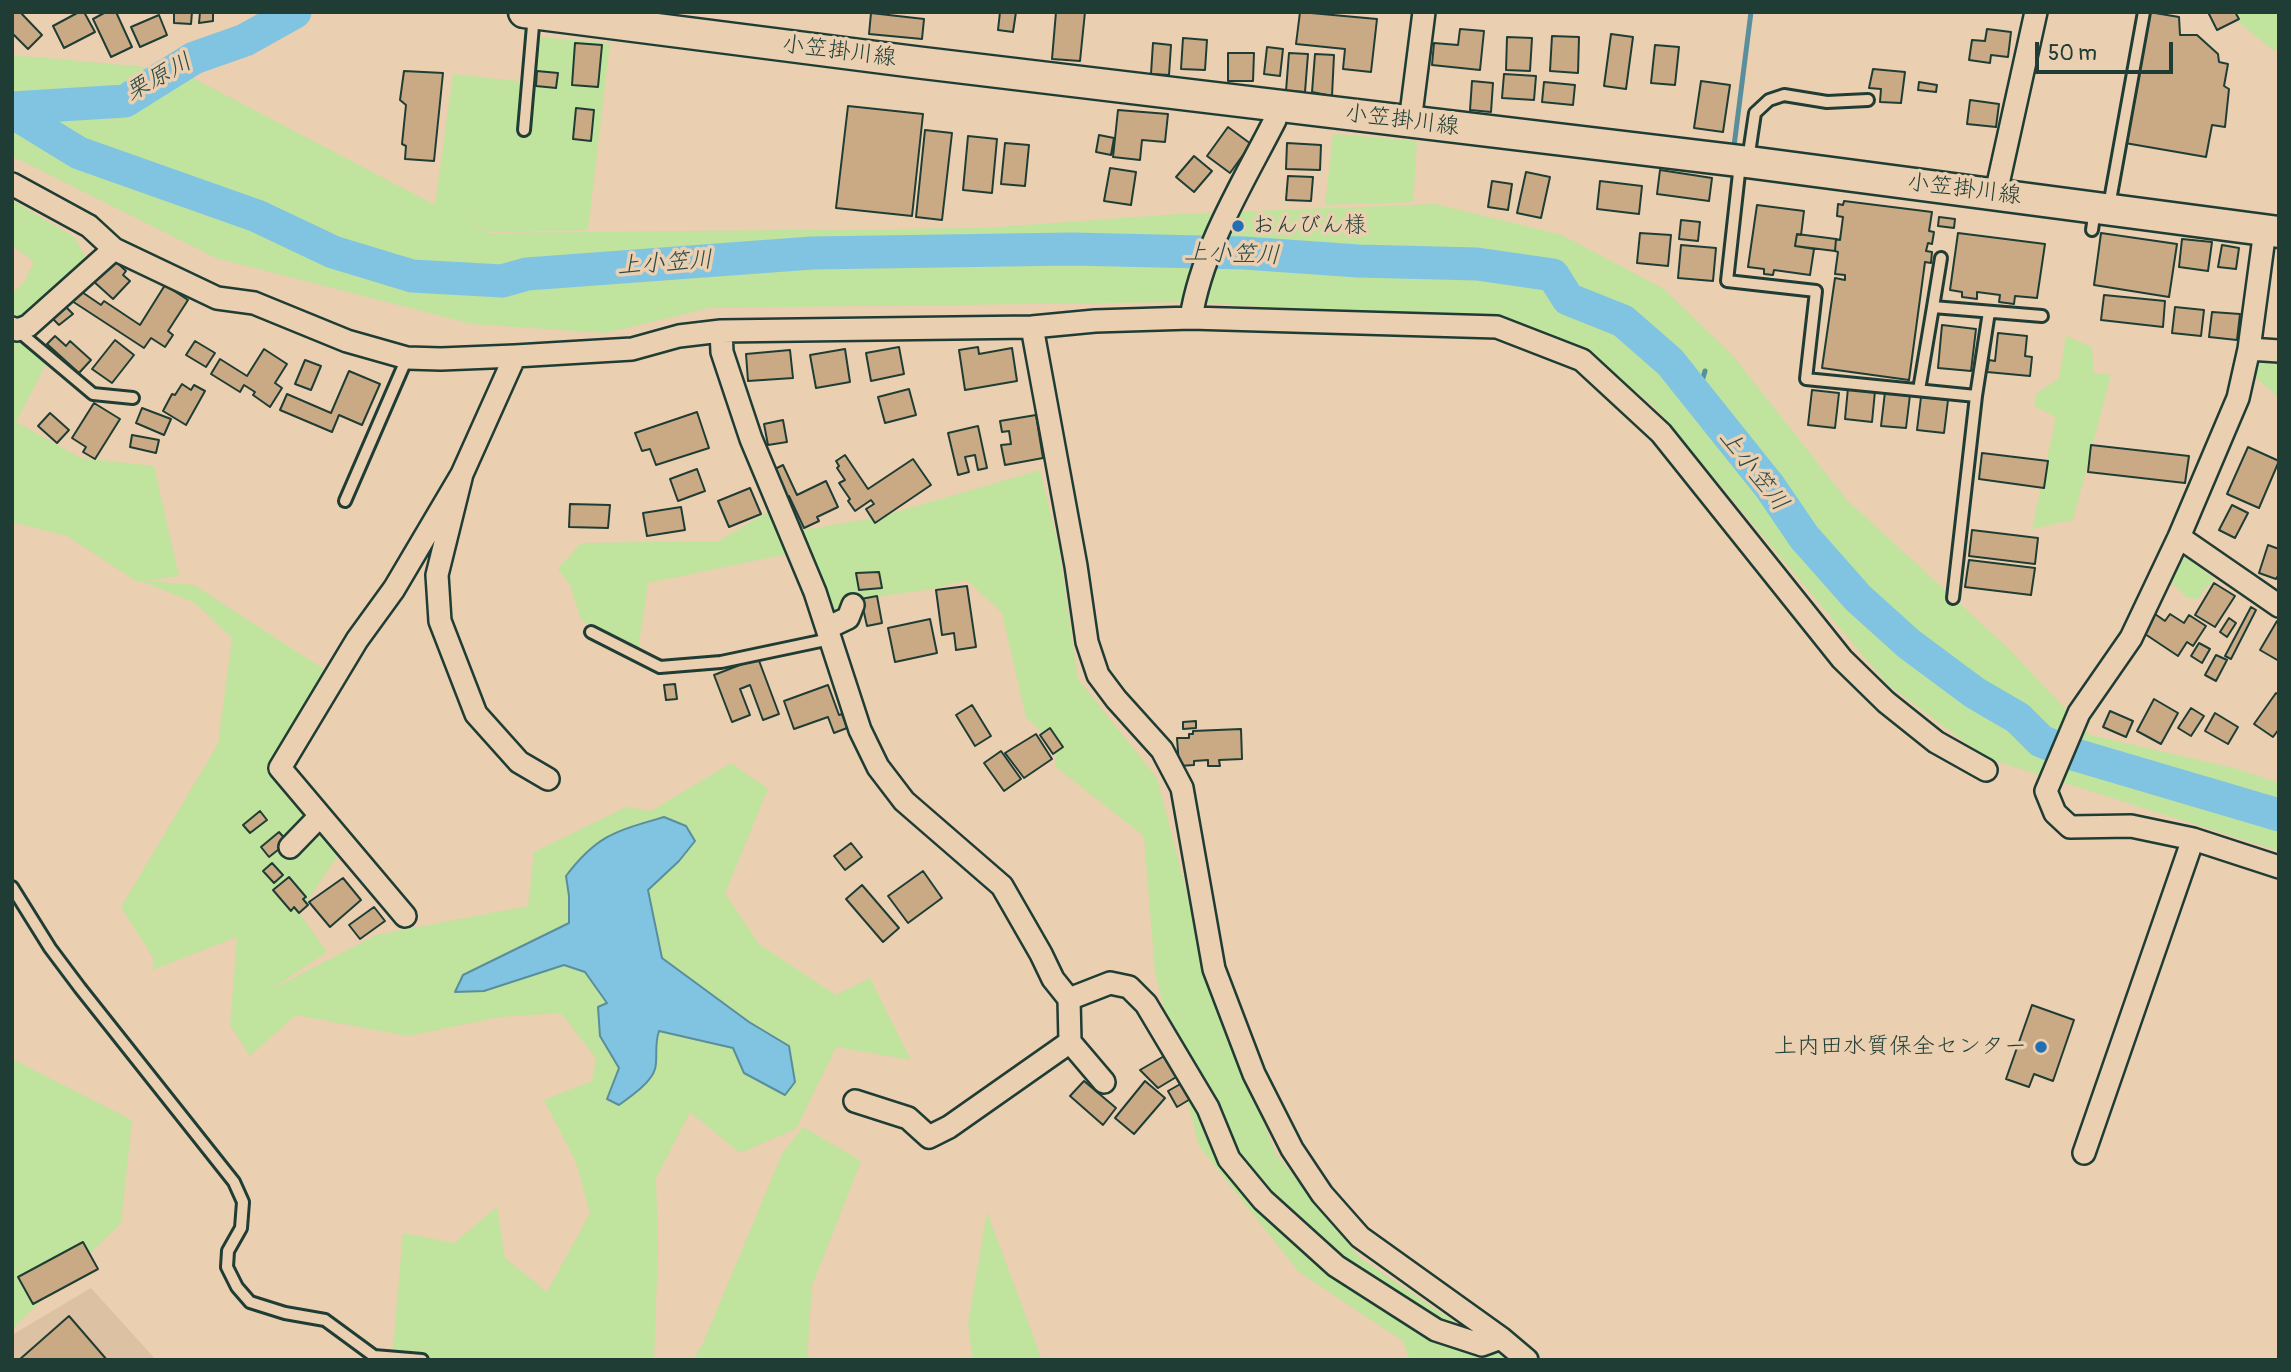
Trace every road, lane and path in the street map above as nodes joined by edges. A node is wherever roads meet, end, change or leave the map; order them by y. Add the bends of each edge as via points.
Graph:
1 (1423, 12) edge
2 (2036, 12) edge
3 (2144, 12) edge
4 (529, 13) edge
5 (1868, 100) dead end
6 (1277, 105) junction
7 (1409, 122) junction
8 (524, 130) dead end
9 (1744, 162) junction
10 (12, 184) edge
11 (1996, 194) junction
12 (2099, 215) junction
13 (2272, 231) edge
14 (114, 249) junction
15 (1941, 258) dead end
16 (1933, 307) junction
17 (1989, 312) junction
18 (2042, 316) dead end
19 (1191, 318) junction
20 (1032, 327) junction
21 (15, 329) edge
22 (721, 331) junction
23 (2249, 349) junction
24 (2279, 351) edge
25 (515, 356) junction
26 (407, 358) junction
27 (1919, 390) junction
28 (1976, 396) junction
29 (133, 398) dead end
30 (462, 474) junction
31 (345, 501) dead end
32 (2179, 537) junction
33 (1953, 598) dead end
34 (853, 605) dead end
35 (2279, 606) edge
36 (591, 632) dead end
37 (828, 634) junction
38 (1986, 771) dead end
39 (548, 779) dead end
40 (320, 816) junction
41 (2193, 839) junction
42 (290, 847) dead end
43 (2279, 867) edge
44 (12, 887) edge
45 (405, 916) dead end
46 (1069, 999) junction
47 (1070, 1042) junction
48 (1104, 1082) dead end
49 (855, 1101) dead end
50 (2084, 1153) dead end
51 (1501, 1338) junction
52 (422, 1360) edge
53 (1527, 1360) edge

1 - 7 street
2 - 11 street
3 - 12 lane
4 - 6 main road, 小笠掛川線
4 - 8 lane
5 - 9 lane via 1827,102 1784,95 1769,100 1755,113
6 - 7 main road, 小笠掛川線
6 - 19 street via 1275,120 1218,232 1195,293
7 - 9 main road, 小笠掛川線
9 - 11 main road, 小笠掛川線
9 - 27 lane via 1727,281 1816,291 1806,379
10 - 14 street via 89,226
11 - 12 main road, 小笠掛川線
12 - 13 main road, 小笠掛川線
13 - 23 street
14 - 21 street via 28,326
14 - 26 street via 217,298 254,303 347,341
15 - 16 lane
16 - 17 lane
16 - 27 lane
17 - 18 lane
17 - 28 lane
19 - 20 street
19 - 38 street via 1497,327 1582,360 1661,433 1842,659 1936,742
20 - 22 street
20 - 51 street via 1087,642 1098,675 1162,750 1182,788 1214,969 1254,1074 1292,1149 1322,1194 1360,1237
21 - 29 lane via 93,394
22 - 25 street via 632,349
22 - 37 street via 723,352 751,439
23 - 24 street
23 - 32 street via 2238,398
25 - 26 street
25 - 30 street
26 - 31 lane
27 - 28 lane
28 - 33 lane
30 - 39 street via 437,575 440,621 476,714 520,762
30 - 40 street via 280,768
32 - 35 street
32 - 41 street via 2132,638 2079,713 2046,791 2055,813 2070,827 2132,826
34 - 37 street via 848,618
36 - 37 lane via 660,667 721,662
37 - 46 street via 860,730 878,767 904,800 1002,886 1053,979
40 - 42 street
40 - 45 street
41 - 43 street
41 - 50 street
44 - 52 lane via 80,988 234,1182 243,1202 241,1228 228,1251 228,1267 250,1302 325,1320 374,1356
46 - 47 street
46 - 51 street via 1110,983 1129,987 1146,1004 1208,1108 1229,1159 1263,1200 1336,1266 1436,1330 1482,1345
47 - 48 street
47 - 49 street via 949,1128 929,1137 908,1118
51 - 53 street

